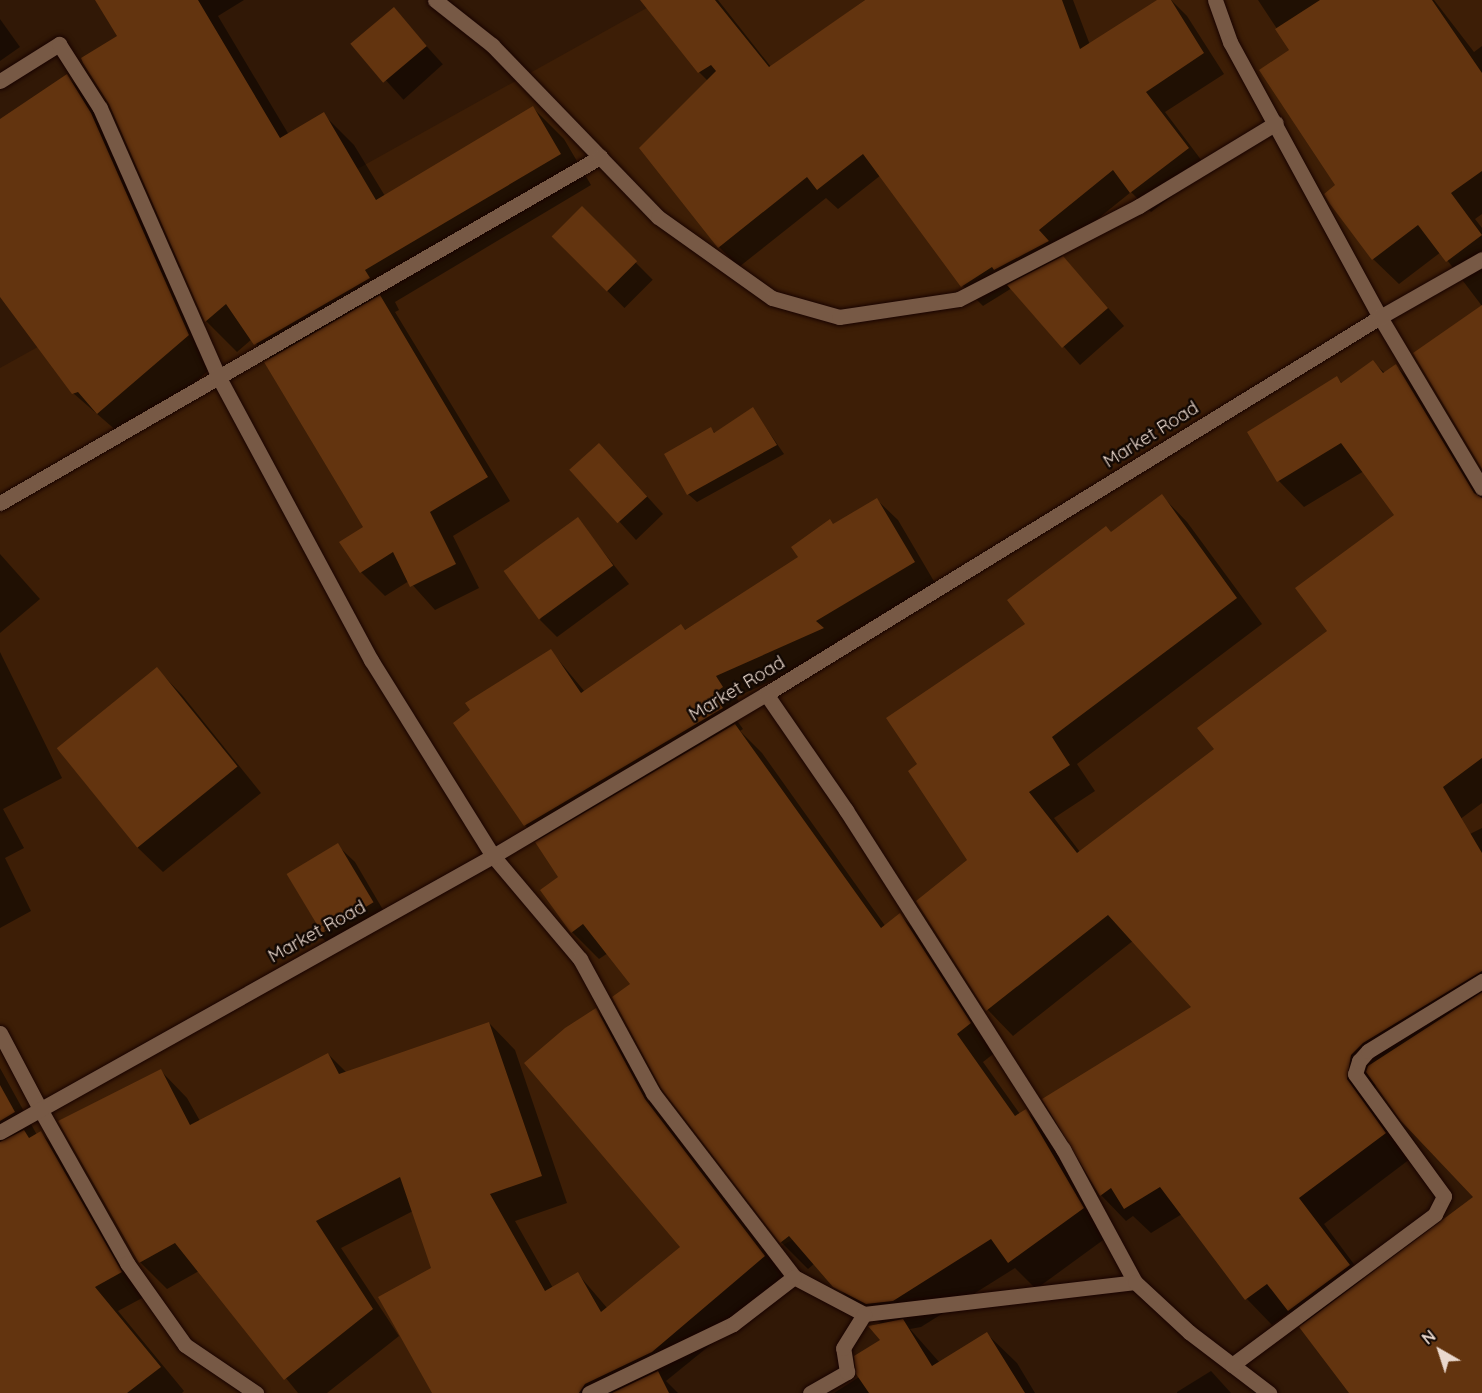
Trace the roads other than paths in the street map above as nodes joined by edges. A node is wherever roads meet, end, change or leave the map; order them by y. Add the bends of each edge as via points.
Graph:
1 (435, 0) edge
2 (1215, 0) edge
3 (0, 81) edge
4 (1275, 123) junction
5 (600, 157) junction
6 (1482, 259) edge
7 (1380, 317) junction
8 (218, 376) junction
9 (1482, 488) edge
10 (0, 503) edge
11 (766, 694) junction
12 (493, 856) junction
13 (1482, 981) edge
14 (0, 1033) edge
15 (40, 1109) junction
16 (0, 1132) edge
17 (794, 1277) junction
18 (1135, 1282) junction
19 (864, 1314) junction
20 (1232, 1365) junction
21 (256, 1393) edge
22 (589, 1393) edge
23 (810, 1393) edge
24 (1269, 1393) edge

1 - 5 street via 492,45
2 - 4 street via 1230,42
3 - 8 street via 59,44 100,108
4 - 5 street via 1139,206 959,299 839,318 772,298 658,217
4 - 7 street
5 - 8 street
6 - 7 street, Market Road
7 - 9 street
7 - 11 street, Market Road
8 - 10 street
8 - 12 street via 371,660
11 - 12 street, Market Road
11 - 18 street via 846,810 1063,1149
12 - 15 street, Market Road
12 - 17 street via 580,958 653,1093
13 - 20 street via 1368,1051 1359,1061 1356,1074 1444,1197 1435,1214
14 - 15 street
15 - 16 street, Market Road
15 - 21 street via 127,1263 185,1345
17 - 19 street
17 - 22 street via 733,1324
18 - 19 street
18 - 20 street
19 - 23 street via 843,1348 847,1372
20 - 24 street

